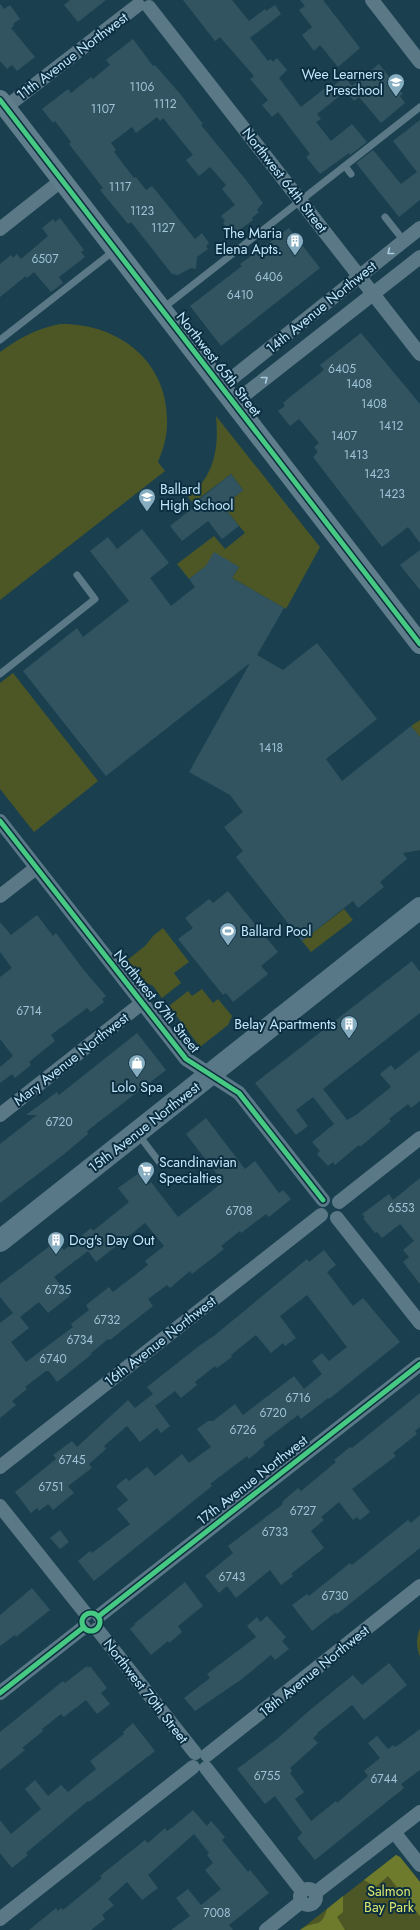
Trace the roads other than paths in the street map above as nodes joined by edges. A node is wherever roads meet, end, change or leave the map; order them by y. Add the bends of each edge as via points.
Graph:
1 (372, 0) edge
2 (144, 3) edge
3 (420, 62) edge
4 (3, 103) edge
5 (420, 107) edge
6 (345, 166) junction
7 (351, 174) dead end
8 (62, 180) junction
9 (301, 200) junction
10 (385, 217) dead end
11 (420, 228) edge
12 (0, 229) edge
13 (404, 241) junction
14 (115, 250) junction
15 (420, 257) edge
16 (360, 276) junction
17 (374, 293) junction
18 (161, 309) junction
19 (0, 340) edge
20 (420, 354) edge
21 (222, 387) junction
22 (234, 403) junction
23 (77, 575) dead end
24 (420, 644) edge
25 (0, 674) edge
26 (0, 821) edge
27 (36, 868) junction
28 (0, 896) edge
29 (420, 908) edge
30 (142, 1003) junction
31 (210, 1074) junction
32 (0, 1115) edge
33 (137, 1133) junction
34 (420, 1138) edge
35 (160, 1162) dead end
36 (323, 1200) junction
37 (339, 1202) junction
38 (321, 1215) junction
39 (337, 1218) junction
40 (0, 1241) edge
41 (420, 1323) edge
42 (420, 1364) edge
43 (0, 1467) edge
44 (0, 1506) edge
45 (420, 1586) edge
46 (91, 1622) junction
47 (0, 1694) edge
48 (200, 1761) junction
49 (420, 1812) edge
50 (394, 1832) junction
51 (420, 1865) edge
52 (306, 1895) junction
53 (0, 1919) edge
54 (266, 1930) edge

1 - 3 street
2 - 4 street, 11th Avenue Northwest
2 - 9 street, Northwest 64th Street
4 - 8 street, Northwest 65th Street
5 - 6 lane
6 - 7 lane
6 - 9 lane
8 - 12 street
8 - 14 street, Northwest 65th Street
9 - 16 street, Northwest 64th Street
9 - 18 lane
10 - 13 lane
11 - 13 street, 14th Avenue Northwest
13 -> 16 street, 14th Avenue Northwest
14 - 18 street, Northwest 65th Street
14 - 19 lane
15 - 17 street, 14th Avenue Northwest
16 - 17 street, Northwest 64th Street
16 - 21 street, 14th Avenue Northwest
17 - 20 street, Northwest 64th Street
22 -> 17 street, 14th Avenue Northwest
18 - 21 street, Northwest 65th Street
21 - 22 street, Northwest 65th Street
22 - 24 street, Northwest 65th Street
23 - 25 lane via 95,599
26 - 27 street, Northwest 67th Street
27 - 28 street
27 - 30 street, Northwest 67th Street
29 - 31 main road, 15th Avenue Northwest
30 - 31 street, Northwest 67th Street via 186,1059
30 - 32 street, Mary Avenue Northwest
31 - 33 main road, 15th Avenue Northwest
31 - 36 street, Northwest 67th Street via 239,1093
33 - 35 lane
33 - 40 main road, 15th Avenue Northwest
34 - 37 street
36 - 37 street via 332,1198
36 - 38 street via 319,1207
37 - 39 street via 341,1209
38 - 39 street via 328,1220
38 - 43 street, 16th Avenue Northwest
39 - 41 street
42 - 46 street, 17th Avenue Northwest
44 - 46 street, Northwest 70th Street
45 - 48 street, 18th Avenue Northwest
46 - 47 street, 17th Avenue Northwest
46 - 48 street, Northwest 70th Street
48 - 52 street, Northwest 70th Street
48 - 53 street, 18th Avenue Northwest
49 - 50 street
50 - 51 street
50 - 52 street
52 - 54 street

